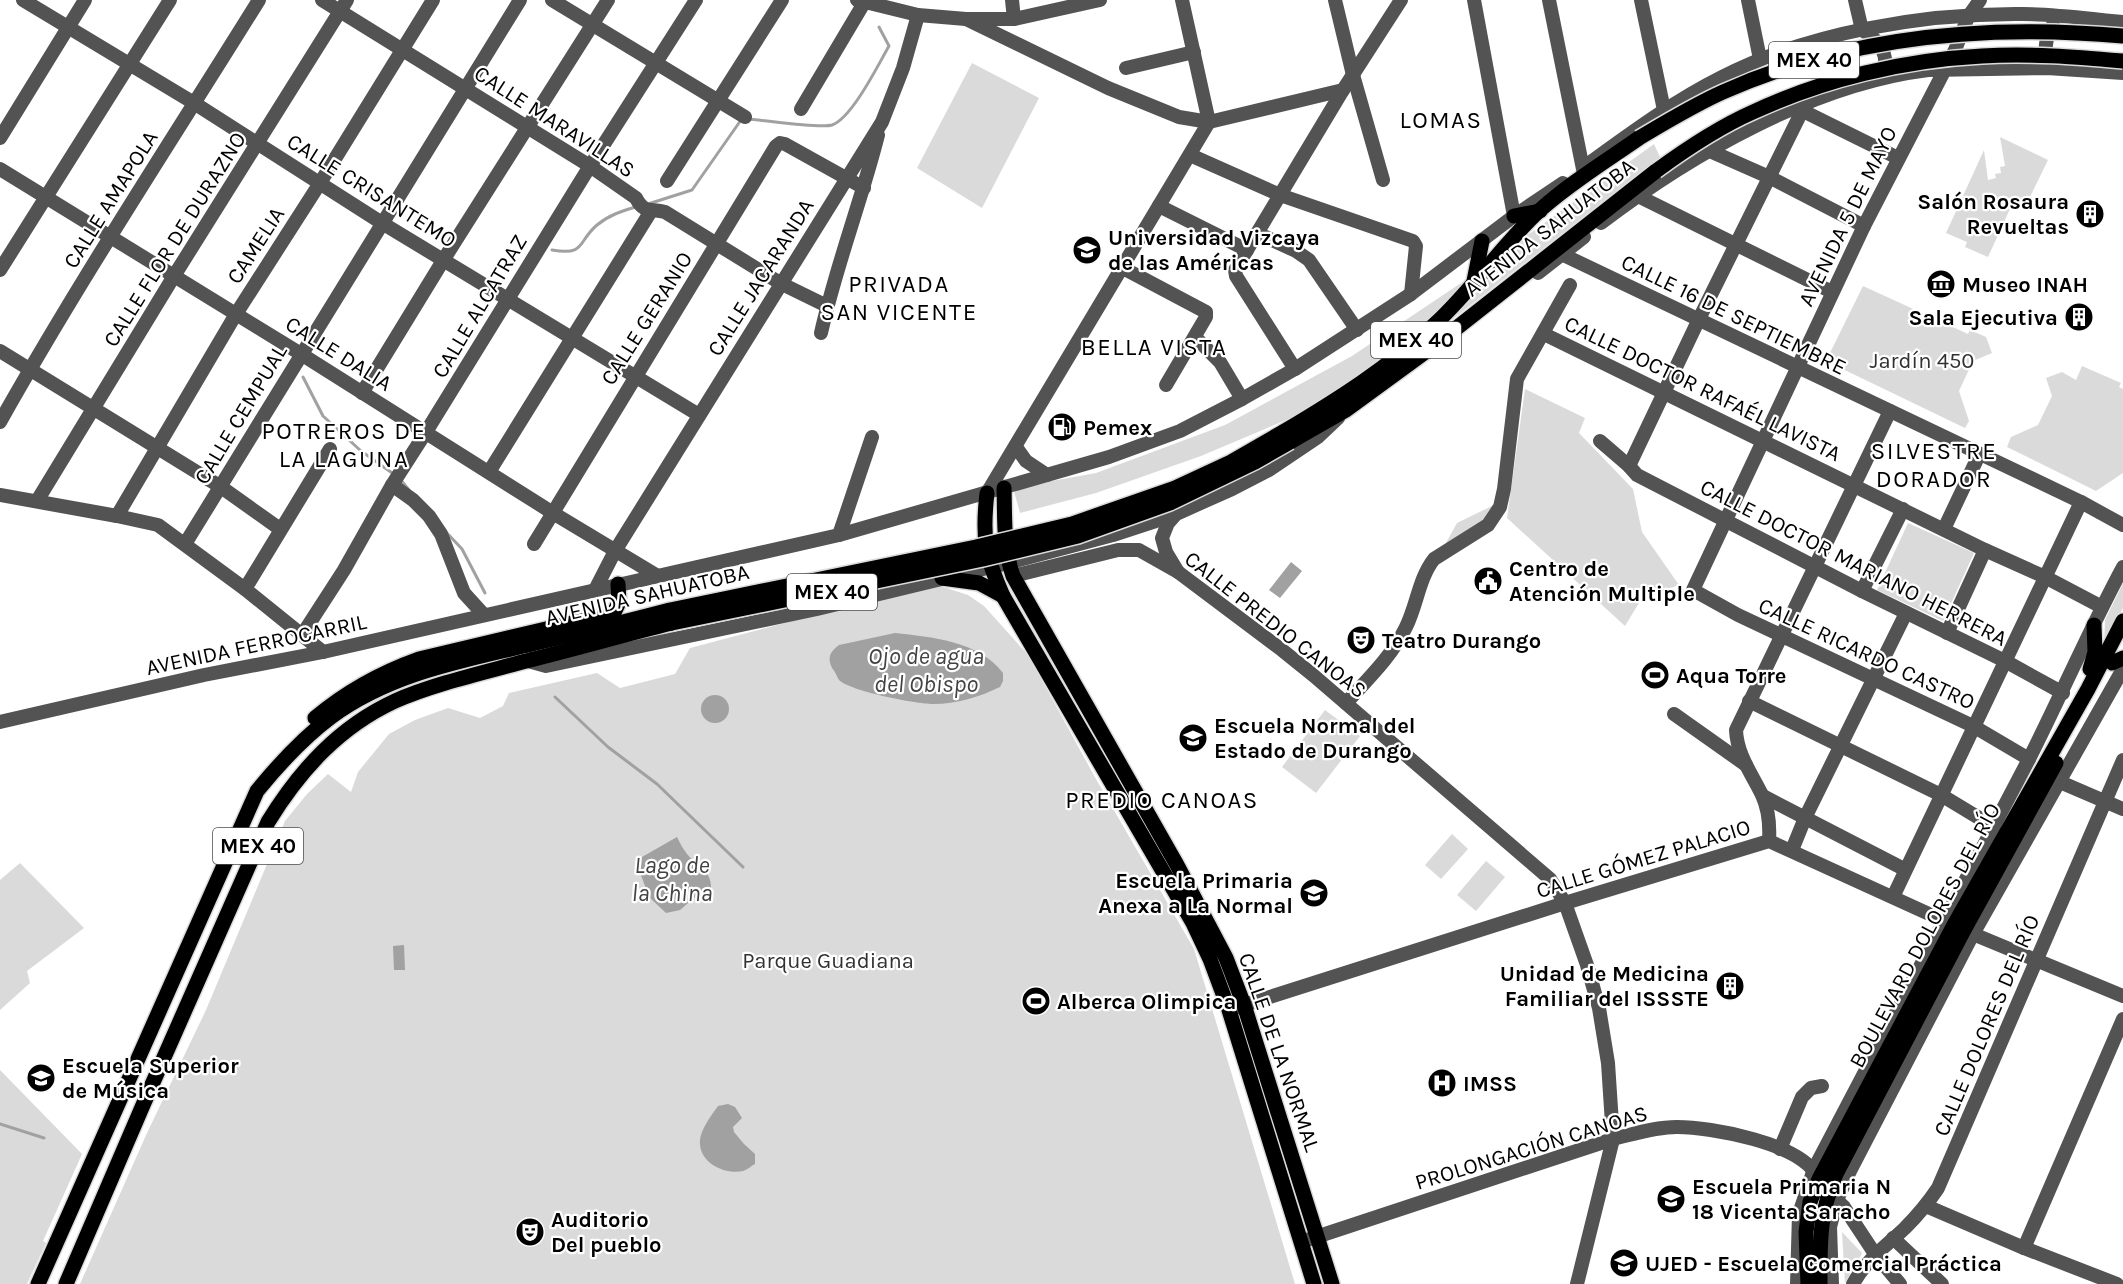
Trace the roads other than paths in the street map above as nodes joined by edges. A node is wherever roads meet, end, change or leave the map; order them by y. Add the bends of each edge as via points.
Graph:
1 (22, 0) edge
2 (85, 0) edge
3 (170, 0) edge
4 (259, 0) edge
5 (322, 0) edge
6 (433, 0) edge
7 (520, 0) edge
8 (552, 0) edge
9 (608, 0) edge
10 (696, 0) edge
11 (782, 0) edge
12 (1012, 0) edge
13 (1182, 0) edge
14 (1335, 0) edge
15 (1401, 0) edge
16 (1474, 0) edge
17 (1549, 0) edge
18 (1641, 0) edge
19 (1748, 0) edge
20 (1855, 0) edge
21 (1964, 0) edge
22 (1980, 0) edge
23 (860, 1) edge
24 (1091, 1) edge
25 (881, 3) edge
26 (344, 6) edge
27 (918, 15) junction
28 (2060, 16) junction
29 (1968, 17) junction
30 (966, 19) junction
31 (1014, 20) junction
32 (2123, 22) edge
33 (592, 24) junction
34 (68, 27) junction
35 (1862, 30) junction
36 (2123, 36) edge
37 (403, 49) junction
38 (1194, 52) junction
39 (1760, 59) junction
40 (2123, 60) edge
41 (655, 63) junction
42 (129, 64) junction
43 (1126, 68) dead end
44 (2047, 68) junction
45 (1944, 70) junction
46 (2123, 73) edge
47 (1353, 75) junction
48 (1883, 79) junction
49 (464, 87) junction
50 (1343, 90) junction
51 (717, 100) junction
52 (194, 104) junction
53 (801, 109) dead end
54 (1664, 110) junction
55 (1800, 110) junction
56 (745, 117) dead end
57 (882, 122) junction
58 (1209, 122) junction
59 (527, 127) junction
60 (0, 138) edge
61 (258, 145) junction
62 (1710, 151) junction
63 (1190, 155) junction
64 (1898, 158) junction
65 (590, 166) junction
66 (0, 169) edge
67 (1583, 172) junction
68 (1769, 177) junction
69 (845, 179) junction
70 (1383, 180) dead end
71 (667, 181) dead end
72 (320, 183) junction
73 (864, 188) junction
74 (1280, 195) junction
75 (45, 196) junction
76 (1638, 196) junction
77 (1159, 206) junction
78 (651, 211) junction
79 (1520, 220) junction
80 (382, 222) junction
81 (1864, 226) junction
82 (1257, 233) junction
83 (111, 237) junction
84 (1482, 241) junction
85 (716, 244) junction
86 (1736, 246) junction
87 (1247, 250) junction
88 (1558, 253) junction
89 (444, 259) junction
90 (1123, 268) junction
91 (0, 270) edge
92 (174, 276) junction
93 (780, 283) junction
94 (1473, 285) junction
95 (1570, 285) dead end
96 (1832, 292) junction
97 (1411, 294) junction
98 (508, 298) junction
99 (827, 306) junction
100 (236, 314) junction
101 (1699, 319) junction
102 (1357, 330) junction
103 (821, 333) dead end
104 (1544, 334) junction
105 (1195, 337) junction
106 (572, 338) junction
107 (0, 351) edge
108 (301, 354) junction
109 (1796, 367) junction
110 (30, 369) junction
111 (1295, 369) junction
112 (635, 376) junction
113 (1166, 385) dead end
114 (1664, 392) junction
115 (362, 393) junction
116 (1242, 399) junction
117 (93, 408) junction
118 (1346, 410) junction
119 (1890, 411) junction
120 (699, 415) junction
121 (0, 422) edge
122 (426, 432) junction
123 (872, 437) dead end
124 (1287, 437) junction
125 (1762, 440) junction
126 (1600, 441) dead end
127 (157, 447) junction
128 (1016, 447) junction
129 (330, 449) dead end
130 (1979, 455) junction
131 (1629, 466) junction
132 (489, 472) junction
133 (1047, 475) junction
134 (1001, 482) junction
135 (392, 485) junction
136 (1854, 485) junction
137 (221, 487) junction
138 (987, 493) junction
139 (0, 495) edge
140 (37, 501) junction
141 (2081, 502) junction
142 (1903, 509) junction
143 (553, 513) junction
144 (1176, 514) junction
145 (117, 516) junction
146 (1726, 522) junction
147 (2123, 525) edge
148 (280, 529) junction
149 (1944, 529) junction
150 (839, 535) junction
151 (534, 543) dead end
152 (185, 544) junction
153 (1985, 550) junction
154 (615, 551) junction
155 (1814, 566) junction
156 (990, 567) junction
157 (2123, 567) edge
158 (1178, 572) junction
159 (656, 575) junction
160 (1014, 576) junction
161 (2045, 577) junction
162 (942, 578) junction
163 (1697, 582) joint
164 (618, 584) junction
165 (245, 589) junction
166 (595, 590) junction
167 (1862, 591) junction
168 (1003, 596) junction
169 (521, 607) joint
170 (2102, 607) junction
171 (1906, 613) junction
172 (484, 615) junction
173 (671, 616) junction
174 (2123, 621) edge
175 (2094, 625) junction
176 (1947, 633) junction
177 (1780, 635) junction
178 (302, 636) junction
179 (2123, 642) edge
180 (323, 652) junction
181 (528, 661) junction
182 (2005, 661) junction
183 (2119, 663) edge
184 (1873, 678) junction
185 (2088, 689) junction
186 (2063, 693) junction
187 (1749, 701) junction
188 (1346, 703) junction
189 (1674, 714) dead end
190 (0, 722) edge
191 (1973, 726) junction
192 (1840, 746) junction
193 (2029, 759) junction
194 (2123, 760) edge
195 (1746, 765) junction
196 (2060, 782) junction
197 (256, 791) junction
198 (1941, 795) junction
199 (1763, 796) junction
200 (2105, 802) junction
201 (2123, 809) edge
202 (1805, 818) junction
203 (1994, 827) junction
204 (1769, 842) junction
205 (1792, 850) junction
206 (1904, 869) junction
207 (1893, 897) junction
208 (1564, 903) junction
209 (1959, 927) junction
210 (2036, 961) junction
211 (2123, 996) edge
212 (1244, 1005) junction
213 (1229, 1010) junction
214 (2123, 1019) edge
215 (1822, 1086) dead end
216 (1613, 1139) junction
217 (1780, 1149) junction
218 (1816, 1174) junction
219 (1833, 1196) junction
220 (1926, 1206) junction
221 (1806, 1232) junction
222 (1317, 1236) junction
223 (1893, 1238) junction
224 (1302, 1242) junction
225 (2024, 1248) junction
226 (1875, 1254) junction
227 (1797, 1261) junction
228 (2123, 1274) edge
229 (38, 1284) edge
230 (66, 1284) edge
231 (1314, 1284) edge
232 (1332, 1284) edge
233 (1577, 1284) edge
234 (1797, 1284) edge
235 (1808, 1284) edge
236 (1820, 1284) edge
237 (1832, 1284) edge
238 (1853, 1284) edge
239 (1900, 1284) edge
240 (1941, 1284) edge
241 (2118, 1284) edge

1 - 34 street, CALLE CRISANTEMO
2 - 34 street
3 - 42 street
4 - 52 street, CALLE AMAPOLA
5 - 26 street, CALLE MARAVILLAS
6 - 37 street, CAMELIA
7 - 49 street, CALLE CEMPUAL
8 - 33 street
9 - 33 street
10 - 41 street, CALLE ALCATRAZ
11 - 51 street
12 - 31 street
13 - 38 street
14 - 47 street
15 - 47 street
16 - 79 street
17 - 67 street
18 - 54 street
19 - 39 street
20 - 35 street
21 - 29 street
22 - 29 street, AVENIDA 5 DE MAYO
23 - 25 street
23 - 53 street
24 - 31 street
25 - 27 street
26 - 37 street, CALLE MARAVILLAS
26 - 61 street, CALLE FLOR DE DURAZNO
27 - 30 street
27 - 57 street, CALLE JACARANDA
28 - 29 street, AVENIDA SAHUATOBA
28 - 32 street, AVENIDA SAHUATOBA
28 - 44 street via 2047,36
29 - 35 street, AVENIDA SAHUATOBA via 1900,22
29 - 45 street, AVENIDA 5 DE MAYO
30 - 31 street
30 - 58 street via 1118,93 1179,117
33 - 41 street
33 - 59 street
34 - 42 street, CALLE CRISANTEMO
34 - 60 street
35 - 39 street, AVENIDA SAHUATOBA
35 - 48 street via 1882,46 1886,62
36 - 67 main road, AVENIDA SAHUATOBA / MEX 40, bridge via 2003,32 1937,36 1865,47 1796,65 1722,93
37 - 49 street, CALLE MARAVILLAS
37 - 72 street, CAMELIA
38 - 43 street
38 - 58 street
39 - 54 street, AVENIDA SAHUATOBA
40 - 88 main road, AVENIDA SAHUATOBA / MEX 40, bridge via 1983,56 1900,65 1807,91 1753,112 1688,148
41 - 51 street
41 - 65 street, CALLE ALCATRAZ
42 - 52 street, CALLE CRISANTEMO
42 - 75 street
44 - 45 street, AVENIDA SAHUATOBA
44 - 46 street, AVENIDA SAHUATOBA
45 - 48 street, AVENIDA SAHUATOBA
45 - 64 street, AVENIDA 5 DE MAYO
47 - 50 street
47 - 70 street
48 - 55 street, AVENIDA SAHUATOBA via 1828,95
49 - 59 street, CALLE MARAVILLAS
49 - 80 street, CALLE CEMPUAL
50 - 58 street
50 - 74 street
51 - 56 street
51 - 71 street
52 - 61 street, CALLE CRISANTEMO
52 - 83 street, CALLE AMAPOLA
54 - 67 street, AVENIDA SAHUATOBA
55 - 62 street, AVENIDA SAHUATOBA
55 - 64 street
55 - 68 street
57 - 69 street, CALLE JACARANDA
57 - 73 street
58 - 63 street
59 - 65 street, CALLE MARAVILLAS
59 - 89 street
61 - 72 street, CALLE CRISANTEMO
61 - 92 street, CALLE FLOR DE DURAZNO
62 - 68 street
62 - 76 street, AVENIDA SAHUATOBA
63 - 74 street
63 - 77 street
64 - 81 street, AVENIDA 5 DE MAYO
65 - 78 street, CALLE MARAVILLAS
65 - 98 street, CALLE ALCATRAZ
66 - 75 street, CALLE DALIA
67 - 79 street, AVENIDA SAHUATOBA
67 - 79 main road, MEX 40 via 1540,211
68 - 81 street
68 - 86 street
69 - 73 street
69 - 85 street, CALLE GERANIO via 785,144 776,146
69 - 93 street, CALLE JACARANDA
72 - 80 street, CALLE CRISANTEMO
72 - 100 street, CAMELIA
73 - 99 street
74 - 82 street
74 - 97 street via 1413,242 1416,246
75 - 83 street, CALLE DALIA
75 - 91 street
76 - 86 street
76 - 88 street, AVENIDA SAHUATOBA
77 - 87 street
77 - 90 street
78 - 85 street, CALLE MARAVILLAS via 665,212
78 - 106 street
79 - 84 street, AVENIDA SAHUATOBA
79 - 94 main road, AVENIDA SAHUATOBA / MEX 40
80 - 89 street, CALLE CRISANTEMO
80 - 108 street, CALLE CEMPUAL
81 - 96 street, AVENIDA 5 DE MAYO
82 - 87 street
82 - 102 street via 1309,260
83 - 92 street, CALLE DALIA
83 - 110 street, CALLE AMAPOLA
84 - 94 main road
84 - 97 street, AVENIDA SAHUATOBA
85 - 93 street, CALLE MARAVILLAS
85 - 112 street, CALLE GERANIO
86 - 96 street
86 - 101 street
87 - 111 street via 1235,270 1236,276
88 - 101 street, CALLE 16 DE SEPTIEMBRE
88 - 118 main road, AVENIDA SAHUATOBA / MEX 40
89 - 98 street, CALLE CRISANTEMO
89 - 115 street
90 - 105 street via 1206,312
90 - 128 street
92 - 100 street, CALLE DALIA
92 - 117 street, CALLE FLOR DE DURAZNO
93 - 99 street, CALLE MARAVILLAS
93 - 120 street, CALLE JACARANDA
94 - 124 main road, AVENIDA SAHUATOBA / MEX 40 via 1390,362
95 - 104 street
96 - 109 street, AVENIDA 5 DE MAYO
97 - 102 street, AVENIDA SAHUATOBA
98 - 106 street, CALLE CRISANTEMO
98 - 122 street, CALLE ALCATRAZ
99 - 103 street
100 - 108 street, CALLE DALIA
100 - 127 street, CAMELIA
101 - 109 street, CALLE 16 DE SEPTIEMBRE
101 - 114 street
102 - 111 street, AVENIDA SAHUATOBA
104 - 114 street, CALLE DOCTOR RAFAÉL LAVISTA
104 - 188 street via 1517,379 1504,489 1497,514 1488,525 1434,559 1397,644
105 - 113 street
105 - 116 street via 1220,362
106 - 112 street, CALLE CRISANTEMO
106 - 132 street
107 - 110 street
108 - 115 street, CALLE DALIA
108 - 137 street, CALLE CEMPUAL
109 - 119 street, CALLE 16 DE SEPTIEMBRE
109 - 125 street, AVENIDA 5 DE MAYO
110 - 117 street
110 - 121 street, CALLE AMAPOLA
111 - 116 street, AVENIDA SAHUATOBA
112 - 120 street, CALLE CRISANTEMO
112 - 143 street, CALLE GERANIO
114 - 125 street, CALLE DOCTOR RAFAÉL LAVISTA
114 - 131 street
115 - 122 street, CALLE DALIA
116 - 133 street, AVENIDA SAHUATOBA via 1180,430
117 - 127 street
117 - 140 street, CALLE FLOR DE DURAZNO
118 - 124 main road, MEX 40
118 - 144 street via 1318,437 1269,470
119 - 130 street, CALLE 16 DE SEPTIEMBRE
119 - 136 street
120 - 154 street, CALLE JACARANDA
122 - 132 street, CALLE DALIA
122 - 135 street, CALLE ALCATRAZ
123 - 150 street
124 - 173 main road, AVENIDA SAHUATOBA / MEX 40, bridge via 1255,462 1170,503 1078,536 972,562
125 - 136 street, CALLE DOCTOR RAFAÉL LAVISTA
125 - 146 street, AVENIDA 5 DE MAYO
126 - 131 street, CALLE DOCTOR MARIANO HERRERA
127 - 137 street
127 - 145 street, CAMELIA
128 - 133 street via 1026,461
128 - 134 street
129 - 148 street
130 - 141 street, CALLE 16 DE SEPTIEMBRE
130 - 149 street
131 - 146 street, CALLE DOCTOR MARIANO HERRERA via 1637,475
132 - 143 street, CALLE DALIA
133 - 134 street, AVENIDA SAHUATOBA
134 - 138 street
134 - 160 main road, CALLE DE LA NORMAL
135 - 172 street via 429,516 441,534 464,593
135 - 178 street, CALLE ALCATRAZ
136 - 142 street, CALLE DOCTOR RAFAÉL LAVISTA
136 - 155 street
137 - 148 street
137 - 152 street, CALLE CEMPUAL
138 - 150 street, AVENIDA SAHUATOBA
138 - 156 main road, CALLE DE LA NORMAL via 983,530
139 - 140 street
140 - 145 street
141 - 147 street, CALLE 16 DE SEPTIEMBRE
141 - 161 street
142 - 149 street, CALLE DOCTOR RAFAÉL LAVISTA
142 - 167 street
143 - 151 street, CALLE GERANIO
143 - 154 street, CALLE DALIA
144 - 158 street via 1162,538
144 - 160 street
145 - 152 street via 158,525
146 - 155 street, CALLE DOCTOR MARIANO HERRERA
146 - 163 street, AVENIDA 5 DE MAYO
148 - 165 street
149 - 153 street, CALLE DOCTOR RAFAÉL LAVISTA
150 - 159 street, AVENIDA SAHUATOBA
152 - 165 street
153 - 161 street, CALLE DOCTOR RAFAÉL LAVISTA
153 - 176 street
154 - 159 street, CALLE DALIA
154 - 166 street, CALLE JACARANDA
155 - 167 street, CALLE DOCTOR MARIANO HERRERA
155 - 177 street
156 - 160 street
156 - 162 street
156 - 168 main road, CALLE DE LA NORMAL
157 - 170 street
158 - 160 street, CALLE PREDIO CANOAS via 1146,553 1131,549
158 - 188 street, CALLE PREDIO CANOAS
159 - 164 street, AVENIDA SAHUATOBA
160 - 168 main road
160 - 212 main road, CALLE DE LA NORMAL via 1216,938
161 - 170 street, CALLE DOCTOR RAFAÉL LAVISTA
161 - 182 street
162 - 168 main road via 979,583
162 - 181 street via 569,662 546,666
163 - 177 street, CALLE RICARDO CASTRO via 1694,590
164 - 166 street, AVENIDA SAHUATOBA
164 - 197 main road via 619,602 614,613 419,659 364,682 335,701 284,747 265,769
165 - 178 street
166 - 169 street, AVENIDA SAHUATOBA
167 - 171 street, CALLE DOCTOR MARIANO HERRERA
168 - 213 main road, CALLE DE LA NORMAL via 1193,923
169 - 172 street, AVENIDA FERROCARRIL
170 - 175 street
171 - 176 street, CALLE DOCTOR MARIANO HERRERA
171 - 184 street
172 - 180 street, AVENIDA FERROCARRIL
173 - 181 main road, AVENIDA SAHUATOBA / MEX 40
173 - 197 main road, AVENIDA SAHUATOBA / MEX 40 via 434,667 389,683 331,717 284,758
174 - 185 main road, BOULEVARD DOLORES DEL RÍO
175 - 185 main road via 2095,651
175 - 186 street
176 - 182 street, CALLE DOCTOR MARIANO HERRERA
177 - 184 street, CALLE RICARDO CASTRO
177 - 187 street
178 - 180 street
179 - 183 main road, BOULEVARD DOLORES DEL RÍO
180 - 190 street, AVENIDA FERROCARRIL
181 - 230 main road, AVENIDA SAHUATOBA / MEX 40 via 394,701 358,723 305,767 268,822
182 - 186 street, CALLE DOCTOR MARIANO HERRERA
182 - 191 street
183 - 196 street
183 - 209 main road, BOULEVARD DOLORES DEL RÍO
184 - 191 street, CALLE RICARDO CASTRO
184 - 192 street
185 - 209 main road, BOULEVARD DOLORES DEL RÍO via 2019,807
186 - 193 street
187 - 192 street
187 - 195 street via 1736,730
188 - 208 street, CALLE PREDIO CANOAS via 1537,866
189 - 195 street
191 - 193 street, CALLE RICARDO CASTRO
191 - 198 street
192 - 198 street
192 - 202 street
193 - 203 street
194 - 200 street, CALLE DOLORES DEL RÍO
195 - 199 street
196 - 200 street
196 - 209 street
197 - 229 main road, AVENIDA SAHUATOBA / MEX 40
198 - 203 street
198 - 206 street
199 - 202 street
199 - 204 street
200 - 201 street
200 - 210 street, CALLE DOLORES DEL RÍO
202 - 205 street
202 - 206 street
203 - 209 street
204 - 205 street, CALLE GÓMEZ PALACIO
204 - 208 street, CALLE GÓMEZ PALACIO
205 - 207 street, CALLE GÓMEZ PALACIO
206 - 207 street
207 - 209 street, CALLE GÓMEZ PALACIO
208 - 212 street, CALLE GÓMEZ PALACIO
208 - 216 street, CALLE PREDIO CANOAS via 1599,1008 1608,1063
209 - 210 street, CALLE GÓMEZ PALACIO
209 - 218 main road, BOULEVARD DOLORES DEL RÍO
209 - 219 main road, BOULEVARD DOLORES DEL RÍO via 1836,1174
210 - 211 street, CALLE GÓMEZ PALACIO
210 - 220 street, CALLE DOLORES DEL RÍO via 1952,1159
212 - 213 street, CALLE GÓMEZ PALACIO
212 - 222 main road, CALLE DE LA NORMAL
213 - 224 main road, CALLE DE LA NORMAL
214 - 225 street
215 - 217 street via 1811,1088 1802,1097
216 - 217 street, PROLONGACIÓN CANOAS via 1675,1126 1738,1135
216 - 222 street, PROLONGACIÓN CANOAS
216 - 233 street, CALLE PREDIO CANOAS
217 - 218 street, PROLONGACIÓN CANOAS via 1802,1160
218 - 219 street
218 - 221 main road, BOULEVARD DOLORES DEL RÍO
218 - 227 street via 1799,1214
219 - 226 street
219 - 236 main road, BOULEVARD DOLORES DEL RÍO via 1821,1226
219 - 237 street
220 - 223 street, CALLE DOLORES DEL RÍO
220 - 225 street
221 - 227 main road
221 - 235 main road, BOULEVARD DOLORES DEL RÍO
222 - 224 street, PROLONGACIÓN CANOAS
222 - 232 main road, CALLE DE LA NORMAL
223 - 226 street, CALLE DOLORES DEL RÍO
223 - 240 street
224 - 231 main road, CALLE DE LA NORMAL
225 - 241 street
226 - 238 street, CALLE DOLORES DEL RÍO
226 - 239 street
227 - 234 street
228 - 241 street

